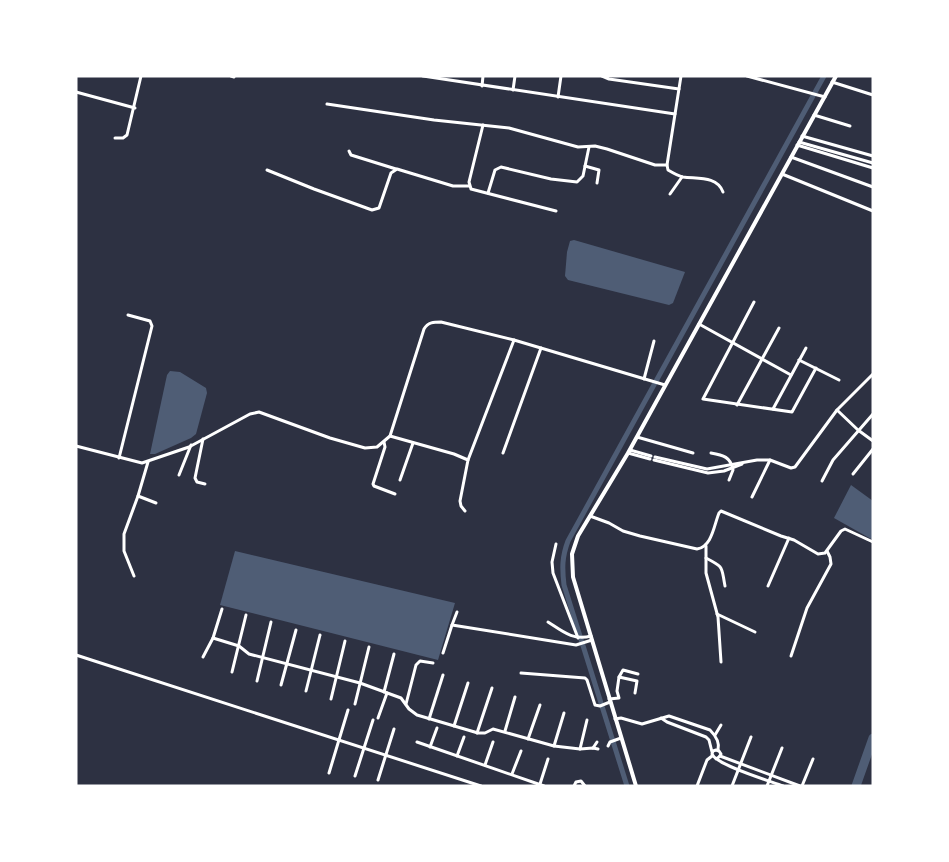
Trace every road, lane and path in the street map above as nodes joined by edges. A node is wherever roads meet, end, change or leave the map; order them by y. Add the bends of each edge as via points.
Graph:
1 (141, 76) edge
2 (423, 76) edge
3 (483, 76) edge
4 (515, 76) edge
5 (561, 76) edge
6 (602, 76) edge
7 (681, 76) edge
8 (747, 76) edge
9 (836, 76) edge
10 (832, 82) junction
11 (482, 86) junction
12 (679, 89) junction
13 (513, 91) junction
14 (76, 92) edge
15 (873, 95) edge
16 (558, 97) junction
17 (825, 97) junction
18 (327, 104) dead end
19 (135, 108) junction
20 (675, 114) junction
21 (814, 115) junction
22 (483, 125) junction
23 (850, 126) dead end
24 (802, 136) junction
25 (115, 138) dead end
26 (798, 144) junction
27 (590, 147) junction
28 (349, 152) dead end
29 (873, 156) edge
30 (790, 157) junction
31 (873, 163) edge
32 (667, 165) junction
33 (585, 166) junction
34 (873, 168) edge
35 (397, 169) junction
36 (267, 170) dead end
37 (781, 173) junction
38 (682, 177) junction
39 (597, 183) dead end
40 (469, 186) junction
41 (873, 187) edge
42 (723, 192) dead end
43 (488, 193) junction
44 (670, 194) dead end
45 (873, 210) edge
46 (556, 211) dead end
47 (754, 302) dead end
48 (128, 315) dead end
49 (698, 324) junction
50 (779, 328) dead end
51 (514, 340) junction
52 (654, 341) dead end
53 (732, 342) junction
54 (541, 347) junction
55 (806, 348) dead end
56 (762, 359) junction
57 (799, 360) junction
58 (816, 368) junction
59 (873, 374) edge
60 (791, 375) junction
61 (644, 379) junction
62 (839, 380) dead end
63 (663, 384) junction
64 (736, 405) junction
65 (773, 409) junction
66 (836, 410) junction
67 (873, 414) edge
68 (858, 430) junction
69 (390, 436) junction
70 (637, 437) junction
71 (203, 439) junction
72 (873, 441) edge
73 (384, 442) junction
74 (413, 443) junction
75 (191, 445) junction
76 (76, 446) edge
77 (873, 449) edge
78 (629, 452) junction
79 (503, 453) dead end
80 (693, 453) dead end
81 (711, 454) dead end
82 (119, 458) junction
83 (468, 460) junction
84 (770, 460) junction
85 (148, 462) junction
86 (732, 465) junction
87 (179, 474) dead end
88 (852, 474) dead end
89 (400, 480) dead end
90 (729, 480) dead end
91 (822, 482) dead end
92 (205, 484) dead end
93 (395, 494) dead end
94 (138, 496) junction
95 (752, 497) dead end
96 (156, 503) dead end
97 (465, 510) dead end
98 (590, 516) junction
99 (789, 538) junction
100 (873, 542) edge
101 (556, 544) dead end
102 (706, 546) junction
103 (827, 551) junction
104 (706, 558) junction
105 (134, 576) dead end
106 (724, 586) dead end
107 (768, 586) dead end
108 (222, 609) dead end
109 (457, 612) dead end
110 (717, 614) junction
111 (246, 615) dead end
112 (271, 622) dead end
113 (548, 622) dead end
114 (452, 625) junction
115 (296, 630) dead end
116 (755, 632) dead end
117 (320, 635) dead end
118 (213, 638) junction
119 (580, 638) junction
120 (590, 638) junction
121 (345, 641) dead end
122 (239, 646) junction
123 (369, 647) dead end
124 (443, 653) dead end
125 (394, 654) dead end
126 (76, 655) edge
127 (791, 656) dead end
128 (203, 657) dead end
129 (262, 658) junction
130 (721, 662) dead end
131 (433, 663) dead end
132 (287, 664) junction
133 (311, 670) junction
134 (232, 672) dead end
135 (521, 673) dead end
136 (638, 674) dead end
137 (444, 675) dead end
138 (336, 676) junction
139 (619, 677) junction
140 (257, 681) dead end
141 (468, 682) dead end
142 (360, 683) junction
143 (282, 685) dead end
144 (492, 688) dead end
145 (306, 691) dead end
146 (386, 693) junction
147 (634, 693) dead end
148 (514, 698) dead end
149 (331, 699) dead end
150 (609, 702) junction
151 (355, 704) dead end
152 (406, 705) junction
153 (540, 705) dead end
154 (348, 710) dead end
155 (564, 713) dead end
156 (378, 718) dead end
157 (661, 718) junction
158 (429, 719) junction
159 (615, 719) junction
160 (373, 720) dead end
161 (588, 720) dead end
162 (454, 726) junction
163 (721, 726) dead end
164 (437, 728) dead end
165 (394, 729) dead end
166 (504, 731) junction
167 (477, 732) junction
168 (715, 735) junction
169 (464, 737) dead end
170 (751, 737) dead end
171 (620, 738) junction
172 (528, 739) junction
173 (339, 740) junction
174 (417, 742) dead end
175 (493, 742) dead end
176 (597, 742) dead end
177 (554, 746) junction
178 (608, 746) dead end
179 (364, 747) junction
180 (430, 747) junction
181 (593, 748) junction
182 (782, 748) dead end
183 (580, 749) junction
184 (598, 749) dead end
185 (718, 750) junction
186 (521, 751) dead end
187 (386, 754) junction
188 (712, 754) junction
189 (457, 756) junction
190 (720, 756) junction
191 (548, 759) dead end
192 (716, 759) junction
193 (813, 759) dead end
194 (741, 764) junction
195 (485, 765) junction
196 (738, 770) junction
197 (329, 773) dead end
198 (512, 774) junction
199 (771, 774) junction
200 (355, 776) dead end
201 (378, 780) dead end
202 (769, 781) junction
203 (540, 784) junction
204 (634, 785) edge
205 (481, 786) edge
206 (544, 786) edge
207 (574, 786) edge
208 (585, 786) edge
209 (697, 786) edge
210 (732, 786) edge
211 (767, 786) edge
212 (783, 786) edge
213 (801, 786) edge

1 - 19 street
2 - 11 street
3 - 11 street
4 - 13 street
5 - 16 street
6 - 12 street
7 - 12 street
8 - 17 street
9 - 10 street
10 - 15 street
10 - 17 street
11 - 13 street
12 - 20 street
13 - 16 street
14 - 19 street
16 - 20 street
17 - 21 street
18 - 22 street
19 - 25 street via 127,135
20 - 32 street
21 - 23 street
21 - 24 street
22 - 27 street
22 - 40 street
24 - 26 street
24 - 29 street
26 - 30 street
26 - 31 street
26 - 34 street
27 - 32 street via 607,149 656,165
27 - 33 street
28 - 35 street
30 - 37 street
30 - 41 street
32 - 38 street
33 - 39 street via 599,170
33 - 43 street via 583,176 577,182 496,168
35 - 36 street via 391,173 379,208 372,210
35 - 40 street via 453,186
37 - 45 street
37 - 49 street
38 - 42 street via 714,181
38 - 44 street
40 - 43 street
43 - 46 street
47 - 53 street
48 - 82 street via 150,321 152,326
49 - 53 street
49 - 63 street
50 - 56 street
51 - 54 street
51 - 69 street via 441,322 426,325
51 - 83 street
52 - 61 street
53 - 56 street
53 - 64 street via 703,399
54 - 61 street
54 - 79 street
55 - 57 street
56 - 60 street
56 - 64 street
57 - 58 street
57 - 60 street
58 - 62 street
58 - 65 street via 794,410
59 - 66 street
60 - 65 street
61 - 63 street
63 - 70 street
64 - 65 street
66 - 68 street
66 - 84 street via 794,467 787,468
67 - 68 street
68 - 72 street
68 - 91 street via 833,460
69 - 73 street
69 - 74 street
70 - 78 street
70 - 80 street
71 - 73 street via 250,414 264,412 365,448 377,447
71 - 75 street
71 - 92 street via 195,478
73 - 93 street via 373,484
74 - 83 street
74 - 89 street
75 - 85 street
75 - 87 street
76 - 82 street
77 - 88 street
78 - 86 street via 707,469
78 - 98 street
81 - 86 street via 726,456
82 - 85 street
83 - 97 street via 460,501
84 - 86 street
84 - 95 street
85 - 94 street
86 - 90 street
94 - 96 street
94 - 105 street via 123,539 124,552
98 - 102 street via 640,536 697,549
98 - 120 street via 572,554 572,567
99 - 102 street via 721,511
99 - 103 street via 818,554
99 - 107 street
100 - 103 street via 845,529
101 - 119 street via 553,573
102 - 104 street
103 - 127 street via 832,562 807,608
104 - 106 street via 723,569
104 - 110 street via 706,573
108 - 118 street
109 - 114 street
110 - 116 street
110 - 130 street
111 - 122 street
112 - 129 street
113 - 119 street via 566,634
114 - 120 street via 552,642 580,644
114 - 124 street
115 - 132 street
117 - 133 street
118 - 122 street
118 - 128 street
119 - 120 street
120 - 150 street
121 - 138 street
122 - 129 street
122 - 134 street
123 - 142 street
125 - 146 street
126 - 173 street
129 - 132 street
129 - 140 street
131 - 152 street via 420,661 416,665
132 - 133 street
132 - 143 street
133 - 138 street
133 - 145 street
135 - 150 street via 584,678 596,705
136 - 139 street via 623,670
137 - 158 street
138 - 142 street
138 - 149 street
139 - 147 street via 637,681
139 - 150 street via 619,698
141 - 162 street
142 - 146 street
142 - 151 street
144 - 167 street
146 - 152 street via 401,698
146 - 156 street
148 - 166 street
150 - 159 street
152 - 158 street via 417,715
153 - 172 street
154 - 173 street
155 - 177 street
157 - 159 street via 642,724
157 - 168 street via 669,716 710,730
157 - 188 street via 706,737 710,740
158 - 162 street
159 - 171 street
160 - 179 street
161 - 183 street
162 - 167 street
163 - 168 street
164 - 180 street
165 - 187 street
166 - 167 street
166 - 172 street
168 - 185 street
169 - 189 street
170 - 194 street
171 - 178 street via 609,741
171 - 204 street
172 - 177 street
173 - 179 street
173 - 197 street
174 - 180 street
175 - 195 street
176 - 181 street
177 - 183 street
179 - 187 street
179 - 200 street
180 - 189 street
181 - 183 street
181 - 184 street
182 - 199 street
185 - 188 street
185 - 190 street
186 - 198 street
187 - 201 street
187 - 205 street
188 - 192 street
188 - 209 street
189 - 195 street
190 - 192 street
190 - 194 street
191 - 203 street
192 - 196 street
193 - 213 street
194 - 196 street
194 - 199 street
195 - 198 street
196 - 202 street
196 - 210 street
198 - 203 street
199 - 202 street
199 - 213 street
202 - 211 street
202 - 212 street
203 - 206 street
207 - 208 street via 581,780

